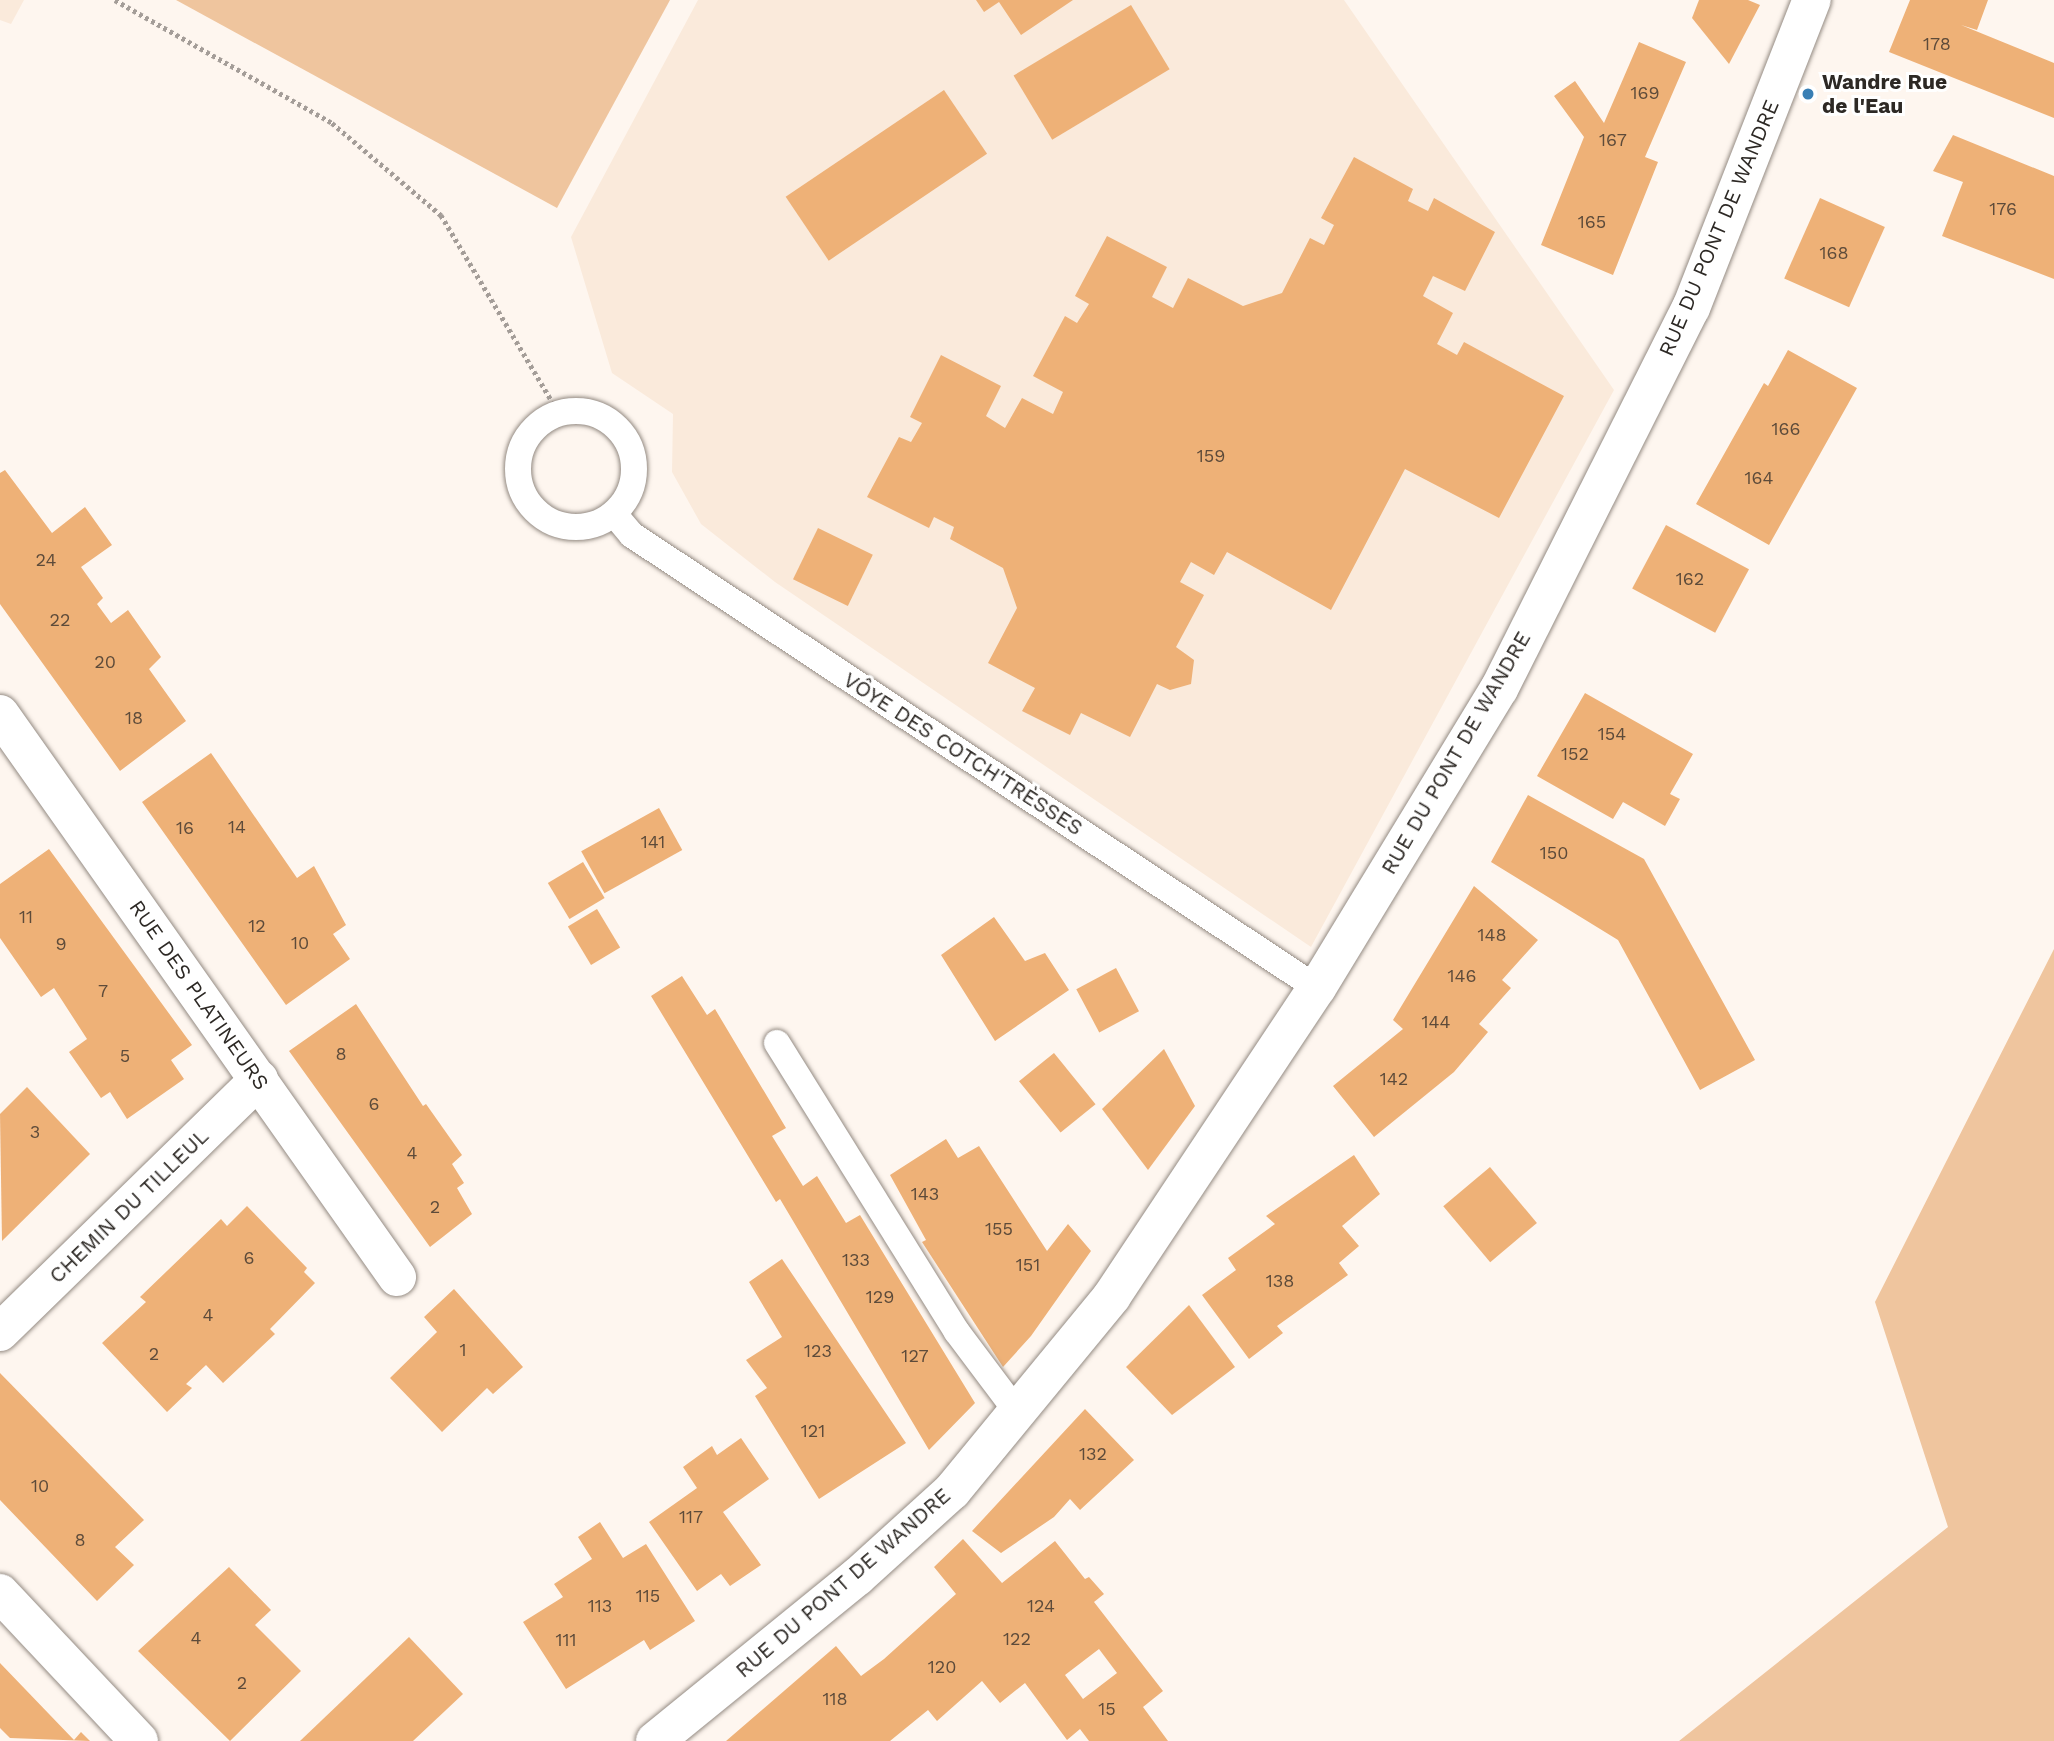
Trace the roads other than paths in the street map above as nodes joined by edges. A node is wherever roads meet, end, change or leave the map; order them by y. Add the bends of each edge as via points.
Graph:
1 (1812, 0) edge
2 (615, 515) junction
3 (0, 713) edge
4 (1317, 988) junction
5 (777, 1043) dead end
6 (259, 1079) junction
7 (397, 1277) dead end
8 (0, 1332) edge
9 (1017, 1412) junction
10 (0, 1593) edge
11 (139, 1741) edge
12 (654, 1741) edge

1 - 4 street, RUE DU PONT DE WANDRE via 1685,320 1499,688
2 - 2 lane via 634,485 633,449 612,421 586,410 558,411 530,431 516,464 523,498 548,522 583,529
2 - 4 lane, VÔYE DES COTCH'TRÈSSES via 632,535
3 - 6 street, RUE DES PLATINEURS
4 - 9 street, RUE DU PONT DE WANDRE via 1112,1296
5 - 9 lane via 957,1332
6 - 7 street, RUE DES PLATINEURS
6 - 8 street, CHEMIN DU TILLEUL
9 - 12 street, RUE DU PONT DE WANDRE via 952,1491 857,1577
10 - 11 street

